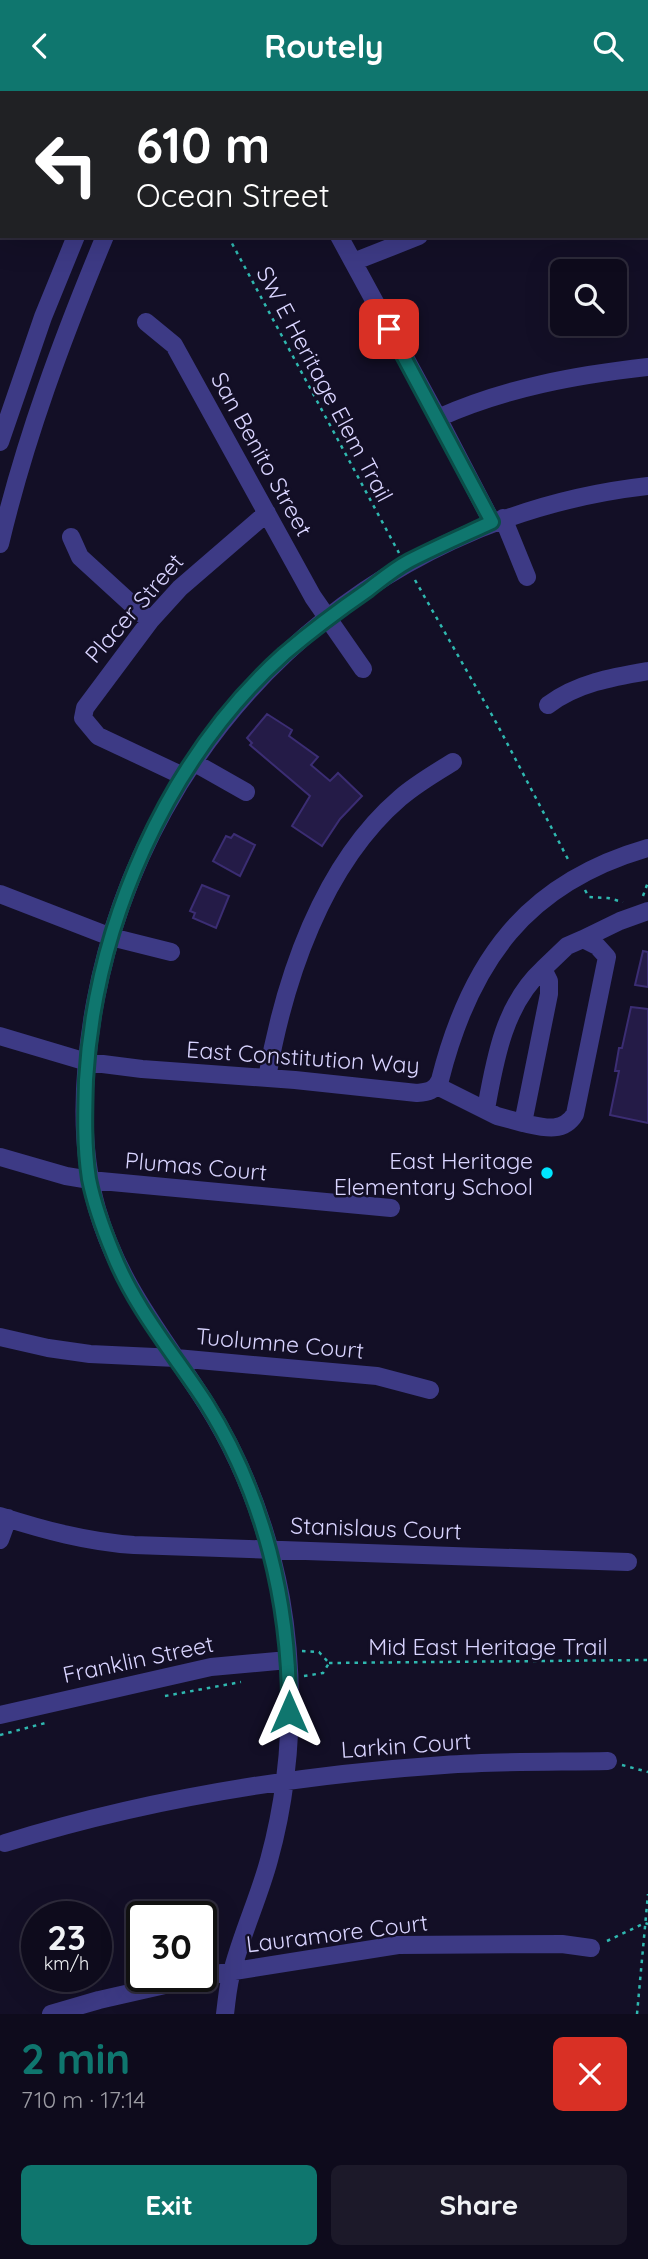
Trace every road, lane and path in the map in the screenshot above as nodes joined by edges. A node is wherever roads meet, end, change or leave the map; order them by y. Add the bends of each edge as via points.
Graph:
1 (75, 238) edge
2 (104, 238) edge
3 (229, 238) edge
4 (340, 238) edge
5 (414, 238) edge
6 (352, 262) junction
7 (146, 322) dead end
8 (648, 367) edge
9 (438, 418) junction
10 (0, 442) edge
11 (648, 486) edge
12 (267, 513) junction
13 (498, 520) junction
14 (71, 537) dead end
15 (0, 544) edge
16 (396, 547) dead end
17 (527, 577) dead end
18 (417, 583) dead end
19 (326, 619) junction
20 (150, 621) junction
21 (363, 669) dead end
22 (648, 671) edge
23 (548, 705) dead end
24 (453, 762) dead end
25 (188, 769) junction
26 (246, 792) dead end
27 (648, 848) edge
28 (568, 860) dead end
29 (648, 882) edge
30 (587, 893) dead end
31 (0, 894) edge
32 (640, 907) edge
33 (648, 925) edge
34 (111, 937) junction
35 (583, 939) junction
36 (171, 952) dead end
37 (607, 957) junction
38 (543, 969) junction
39 (0, 1036) edge
40 (87, 1062) junction
41 (267, 1078) junction
42 (437, 1086) junction
43 (486, 1109) junction
44 (523, 1123) junction
45 (0, 1157) edge
46 (90, 1180) junction
47 (391, 1208) dead end
48 (0, 1337) edge
49 (176, 1358) junction
50 (430, 1390) dead end
51 (4, 1517) edge
52 (0, 1539) edge
53 (270, 1549) junction
54 (628, 1562) dead end
55 (295, 1655) junction
56 (648, 1660) edge
57 (329, 1663) junction
58 (304, 1679) dead end
59 (242, 1682) dead end
60 (154, 1698) dead end
61 (0, 1715) edge
62 (51, 1722) dead end
63 (0, 1735) edge
64 (608, 1761) joint
65 (648, 1772) edge
66 (285, 1780) junction
67 (5, 1843) dead end
68 (648, 1894) edge
69 (647, 1923) edge
70 (591, 1948) joint
71 (232, 1970) junction
72 (51, 2014) edge
73 (225, 2014) edge
74 (636, 2014) edge

1 - 10 street
2 - 15 street via 55,361
3 - 16 path, SW E Heritage Elem Trail
4 - 6 street
5 - 6 street
6 - 9 street
7 - 12 street, San Benito Street via 174,345
8 - 9 street via 518,389
9 - 13 street
11 - 13 street via 593,494
12 - 19 street, San Benito Street
12 - 20 street, Placer Street via 194,574
13 - 17 street
13 - 19 street via 406,563
14 - 20 street via 80,557
18 - 28 path
19 - 21 street, San Benito Street
19 - 25 street via 245,693
20 - 25 street, Placer Street via 91,697 83,718 98,736
22 - 23 street via 584,685
24 - 41 street via 390,807 337,876 289,981
25 - 26 street
25 - 34 street via 138,863
27 - 42 street, East Constitution Way via 578,877 514,927 474,983
29 - 32 path
30 - 32 path
31 - 34 street
32 - 35 street
33 - 37 street via 621,930 611,938
34 - 36 street
34 - 40 street via 97,991
35 - 37 street
35 - 38 street via 567,946
37 - 44 street via 575,1114 558,1128
38 - 43 street via 503,1030
38 - 44 street via 549,994
39 - 40 street, East Constitution Way
40 - 41 street, East Constitution Way
40 - 46 street
41 - 42 street, East Constitution Way via 417,1093
42 - 43 street
43 - 44 street
45 - 46 street, Plumas Court
46 - 47 street, Plumas Court
46 - 49 street via 122,1275
48 - 49 street, Tuolumne Court via 80,1352
49 - 50 street, Tuolumne Court via 377,1376
49 - 53 street via 228,1440
51 - 52 street
51 - 53 street, Stanislaus Court via 117,1544
53 - 54 street, Stanislaus Court
53 - 55 street
55 - 57 path via 319,1652
55 - 61 street, Franklin Street via 199,1669
55 - 66 street
56 - 57 path, Mid East Heritage Trail
57 - 58 path via 323,1673
59 - 60 path
62 - 63 path
64 - 65 path
64 - 66 street, Larkin Court via 445,1765
66 - 67 street, Larkin Court via 134,1809
66 - 71 street via 269,1861
68 - 69 path
69 - 70 path
69 - 74 path
70 - 71 street, Lauramore Court via 562,1944 398,1945
71 - 72 street, Lauramore Court
71 - 73 street

